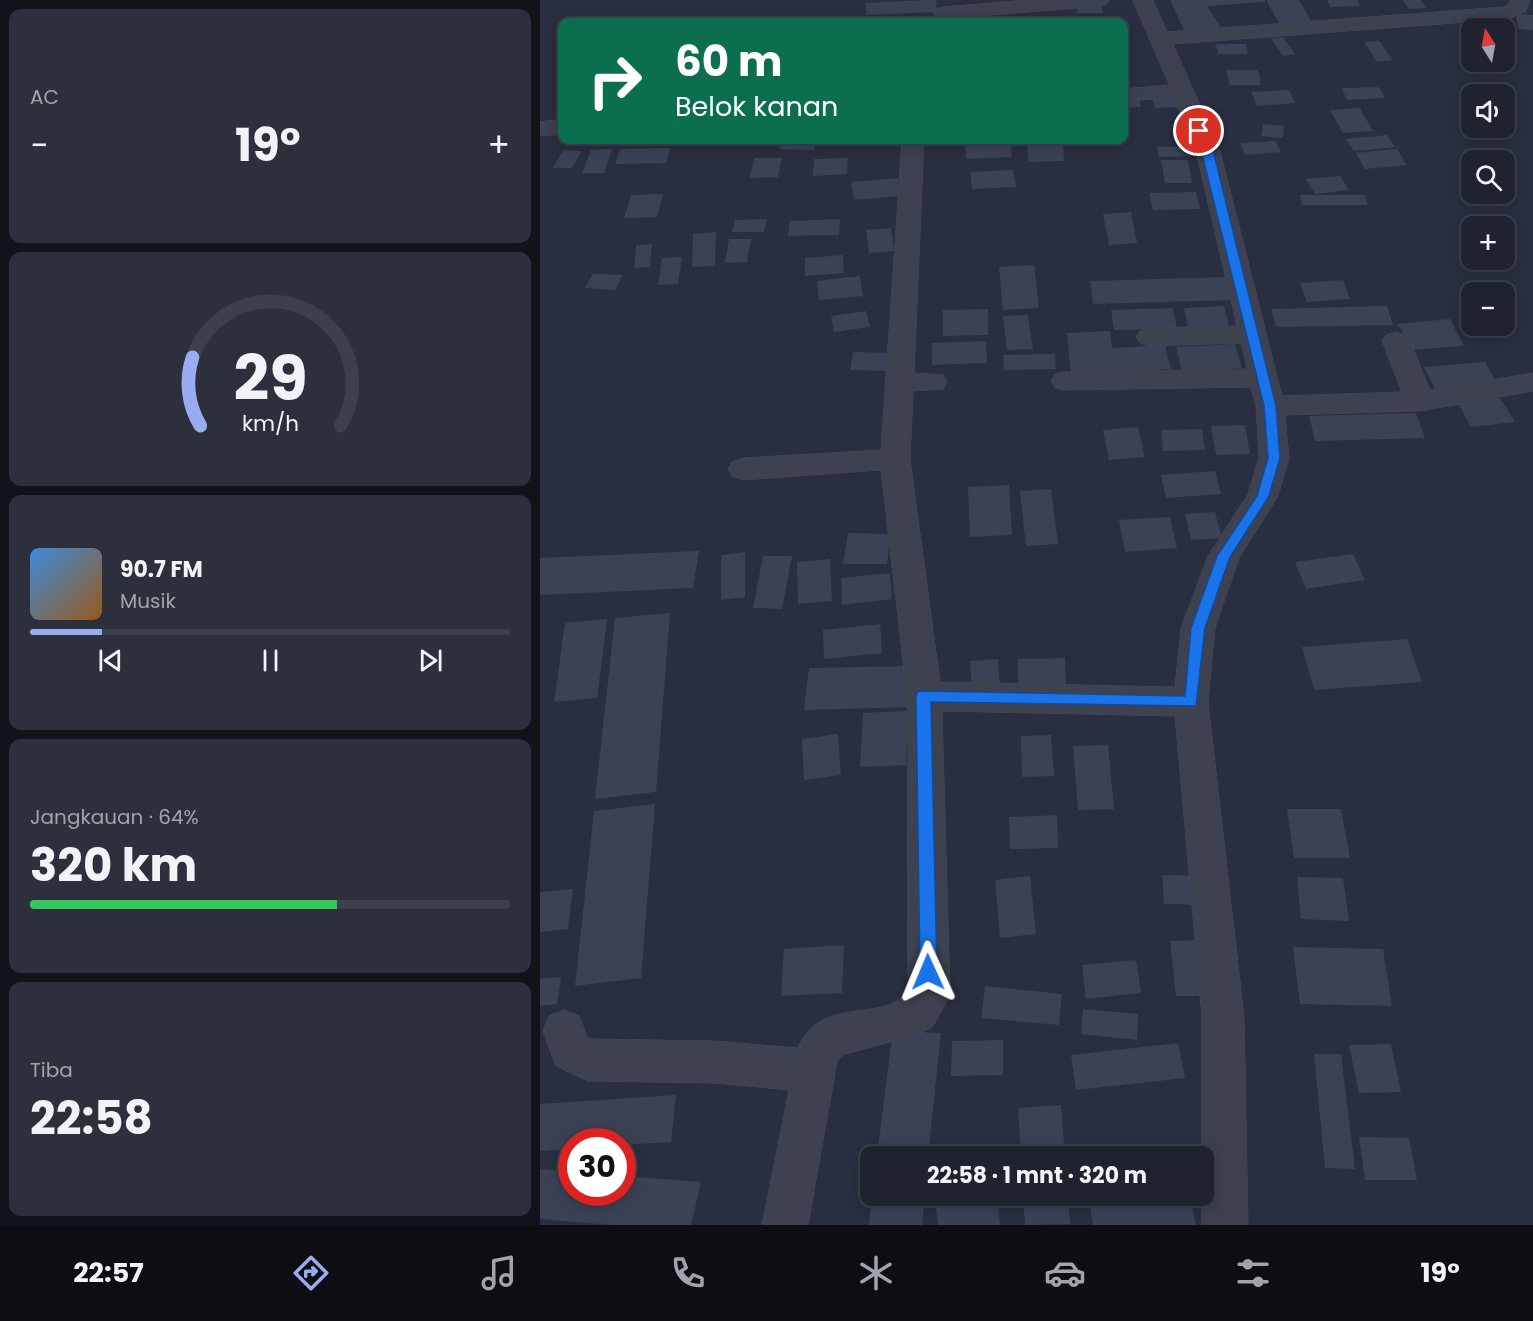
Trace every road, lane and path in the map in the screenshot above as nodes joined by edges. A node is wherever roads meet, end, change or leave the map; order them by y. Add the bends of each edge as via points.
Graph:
1 (1100, 0) edge
2 (1143, 0) edge
3 (1524, 6) edge
4 (943, 13) dead end
5 (1159, 39) junction
6 (1182, 91) junction
7 (1128, 95) edge
8 (558, 127) edge
9 (540, 129) edge
10 (913, 144) edge
11 (1254, 334) junction
12 (1150, 337) dead end
13 (1396, 340) dead end
14 (1065, 381) dead end
15 (899, 382) junction
16 (933, 382) dead end
17 (1533, 382) edge
18 (1267, 392) junction
19 (1420, 401) junction
20 (895, 459) junction
21 (743, 469) dead end
22 (924, 696) junction
23 (1191, 702) junction
24 (564, 1031) dead end
25 (813, 1071) junction
26 (785, 1225) edge
27 (1225, 1225) edge

1 - 4 street
2 - 5 street
3 - 5 street via 1508,13
5 - 6 street
6 - 7 street
6 - 11 street via 1208,150
8 - 9 street
10 - 15 street
11 - 12 street
11 - 18 street
13 - 19 street
14 - 18 street
15 - 16 street
15 - 20 street
17 - 19 street
18 - 19 street
18 - 23 street via 1274,458 1263,496 1224,556 1198,628
20 - 21 street
20 - 22 street
22 - 23 street
22 - 25 street via 929,995 918,1012 905,1020 830,1037 817,1053
23 - 27 street via 1223,1017
24 - 25 street via 571,1051 588,1060 715,1062
25 - 26 street

